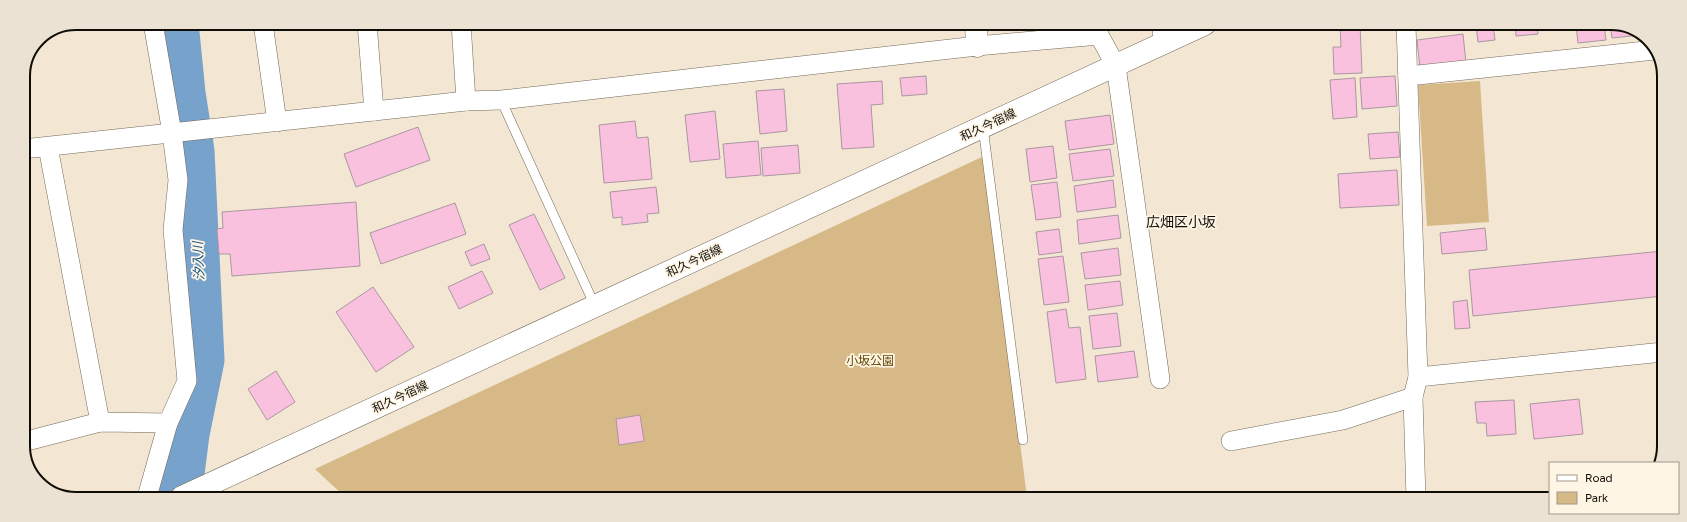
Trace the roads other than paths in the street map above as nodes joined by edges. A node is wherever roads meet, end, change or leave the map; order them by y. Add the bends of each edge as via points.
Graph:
1 (154, 30) edge
2 (264, 30) edge
3 (368, 30) edge
4 (461, 30) edge
5 (976, 30) edge
6 (1179, 30) edge
7 (1406, 30) edge
8 (1162, 34) edge
9 (977, 46) junction
10 (1649, 51) edge
11 (1116, 66) junction
12 (1408, 76) junction
13 (501, 100) junction
14 (466, 101) junction
15 (374, 111) junction
16 (277, 122) junction
17 (983, 127) junction
18 (172, 133) junction
19 (48, 147) junction
20 (30, 148) edge
21 (595, 306) junction
22 (1657, 353) edge
23 (1418, 377) junction
24 (1160, 378) dead end
25 (1413, 397) junction
26 (100, 422) junction
27 (168, 423) junction
28 (30, 440) edge
29 (1023, 440) dead end
30 (1231, 441) dead end
31 (148, 492) edge
32 (209, 492) edge
33 (1416, 492) edge

1 - 18 street
2 - 16 street
3 - 15 street
4 - 14 street
5 - 9 main road
6 - 8 main road, 和久今宿線
7 - 12 street
8 - 11 main road, 和久今宿線
9 - 11 street via 1099,35
9 - 13 street
10 - 12 street
11 - 17 main road, 和久今宿線
11 - 24 street
12 - 23 street
13 - 14 street
13 - 21 lane
14 - 15 street
15 - 16 street
16 - 18 street
17 - 21 main road, 和久今宿線
17 - 29 lane
18 - 19 street
18 - 27 street via 178,180 173,230 187,381
19 - 20 street
19 - 26 street
21 - 32 main road, 和久今宿線
22 - 23 street
23 - 25 street
25 - 30 street via 1343,420
25 - 33 street
26 - 27 street
26 - 28 street
27 - 31 street

